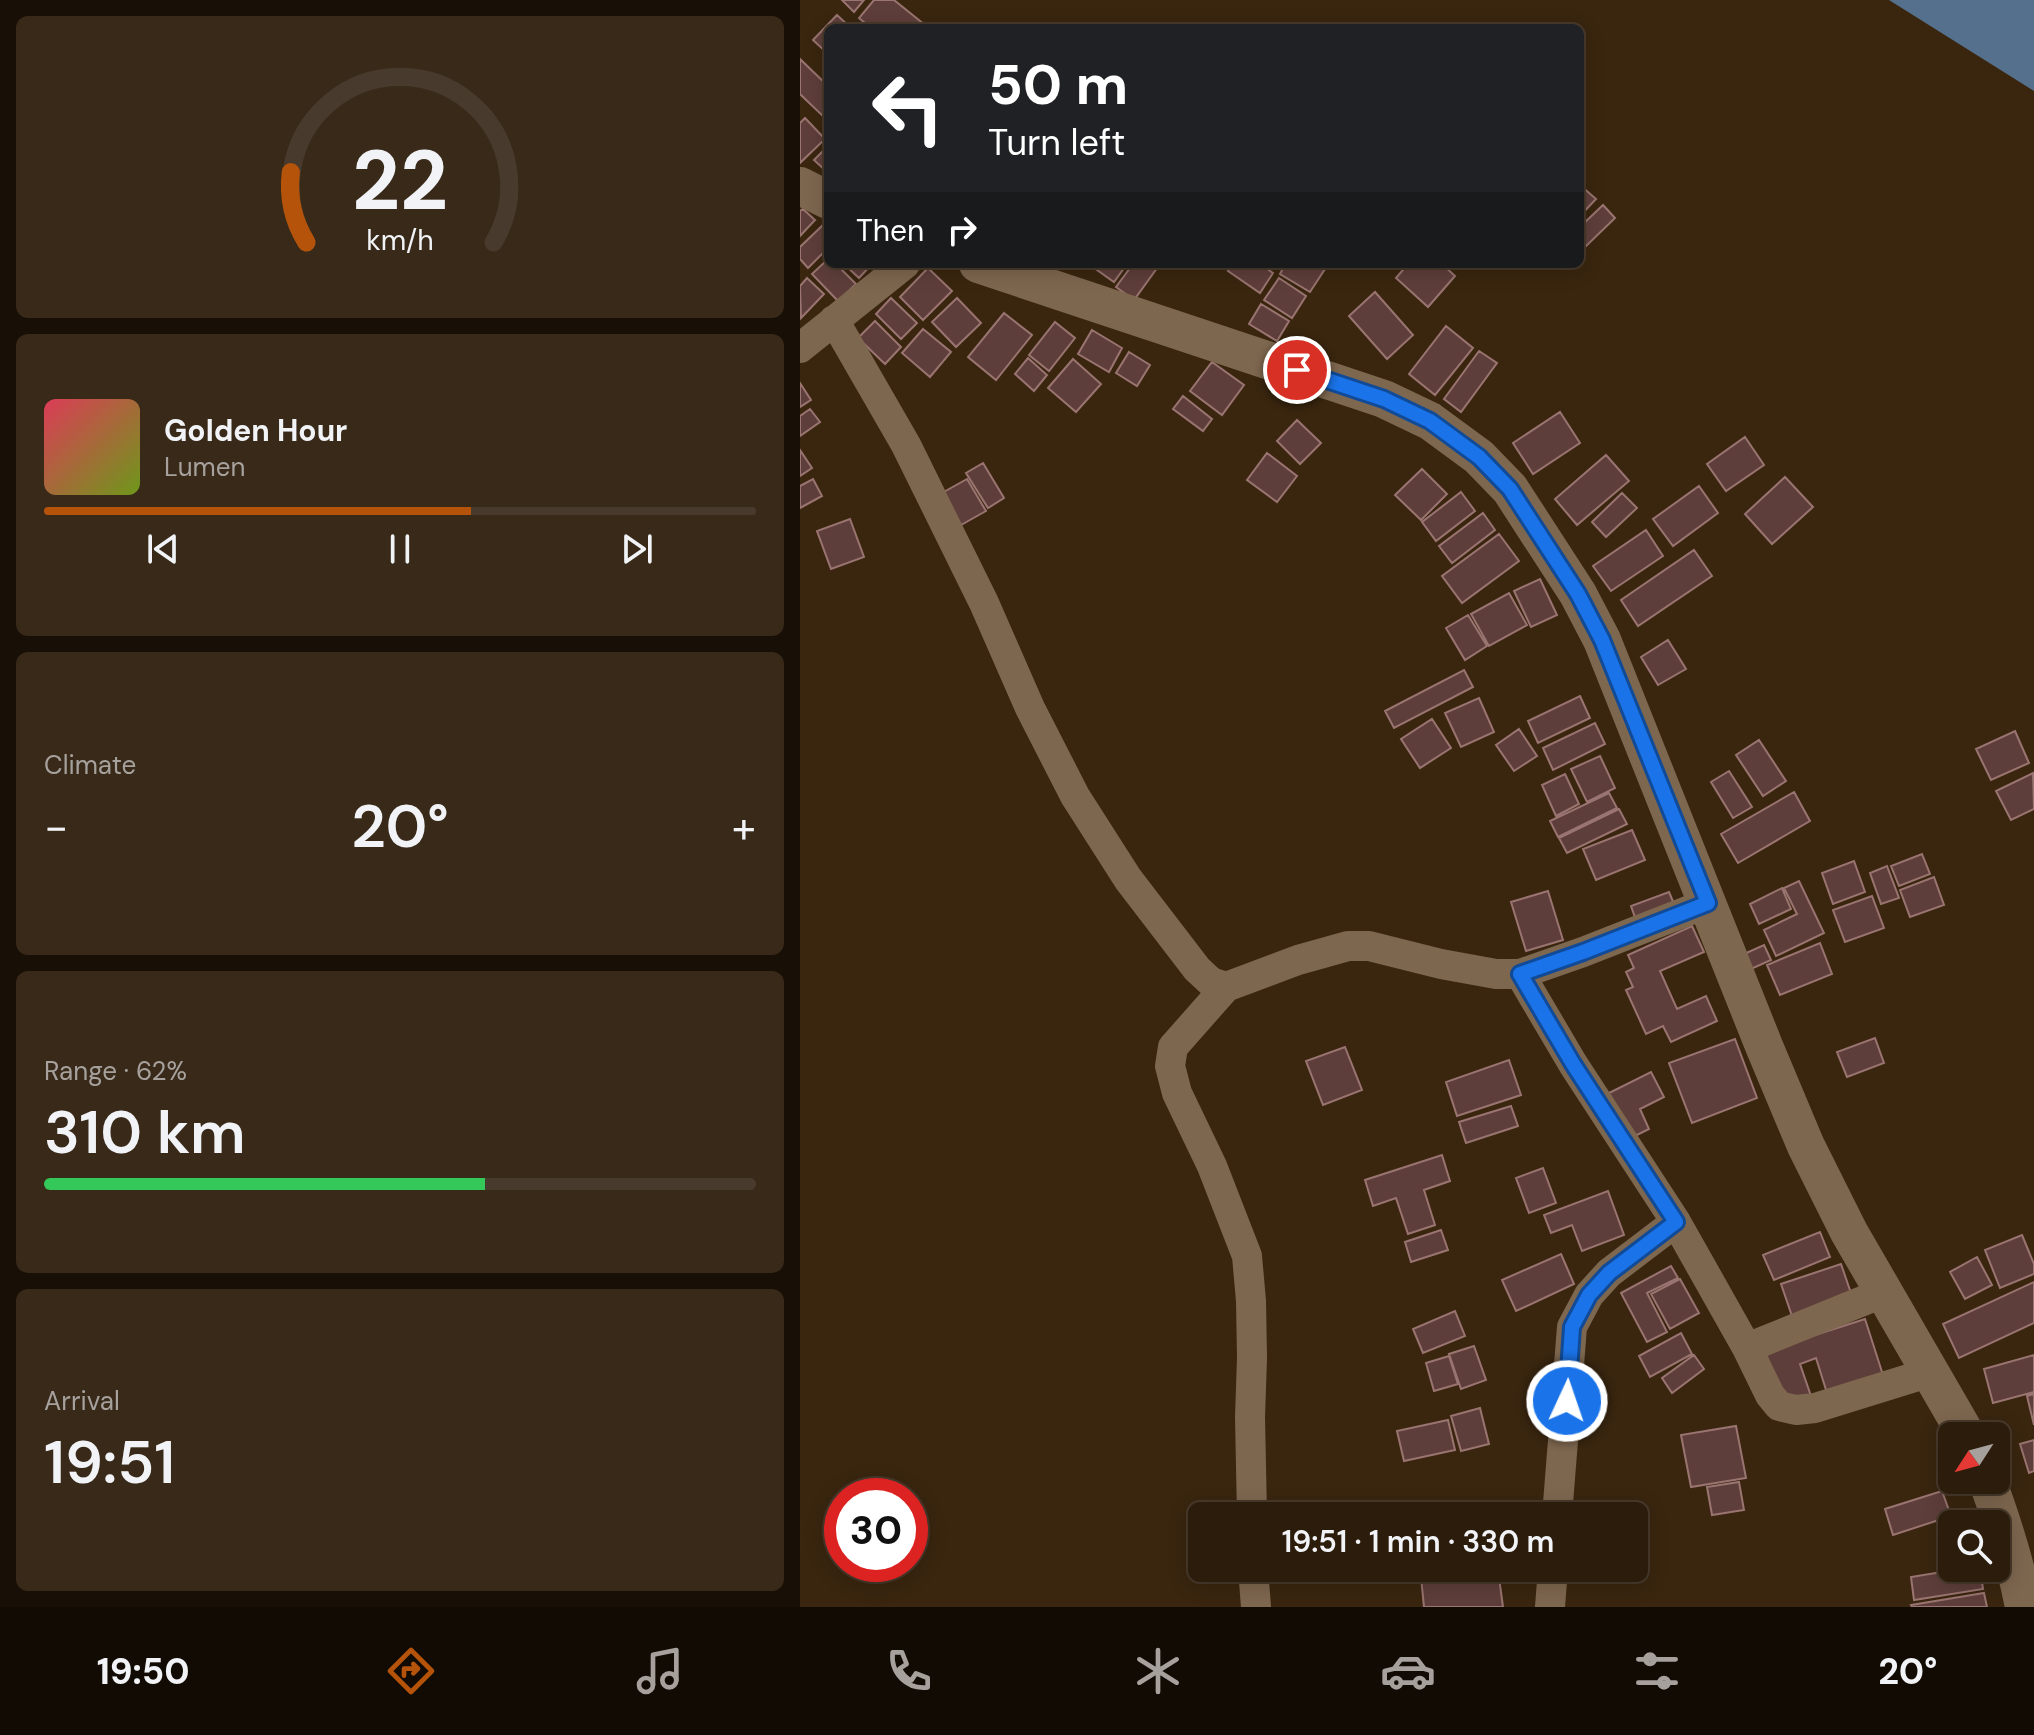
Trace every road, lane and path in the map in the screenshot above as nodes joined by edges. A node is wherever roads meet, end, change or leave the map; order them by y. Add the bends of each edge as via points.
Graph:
1 (800, 186) edge
2 (824, 198) edge
3 (900, 268) edge
4 (990, 268) edge
5 (834, 320) junction
6 (800, 348) edge
7 (1708, 903) junction
8 (1520, 974) junction
9 (1226, 987) junction
10 (1676, 1222) junction
11 (1885, 1292) junction
12 (1747, 1348) junction
13 (1931, 1372) junction
14 (1959, 1422) edge
15 (1992, 1494) edge
16 (1252, 1502) edge
17 (1558, 1502) edge
18 (1254, 1582) edge
19 (1552, 1582) edge
20 (1256, 1607) edge
21 (1550, 1607) edge
22 (2024, 1607) edge

1 - 2 street
3 - 5 street
4 - 7 street via 1384,399 1430,421 1479,457 1510,489 1602,640
5 - 6 street
5 - 9 street via 906,445 1075,796 1128,879 1197,969
7 - 8 street
7 - 11 street via 1806,1146
8 - 9 street via 1348,946
8 - 10 street
9 - 16 street via 1173,1047 1170,1066 1247,1256
10 - 12 street
10 - 17 street via 1609,1273 1589,1295 1572,1327
11 - 12 street
11 - 13 street
12 - 13 street via 1770,1395 1779,1406 1796,1410
13 - 14 street
15 - 22 street
18 - 20 street
19 - 21 street

